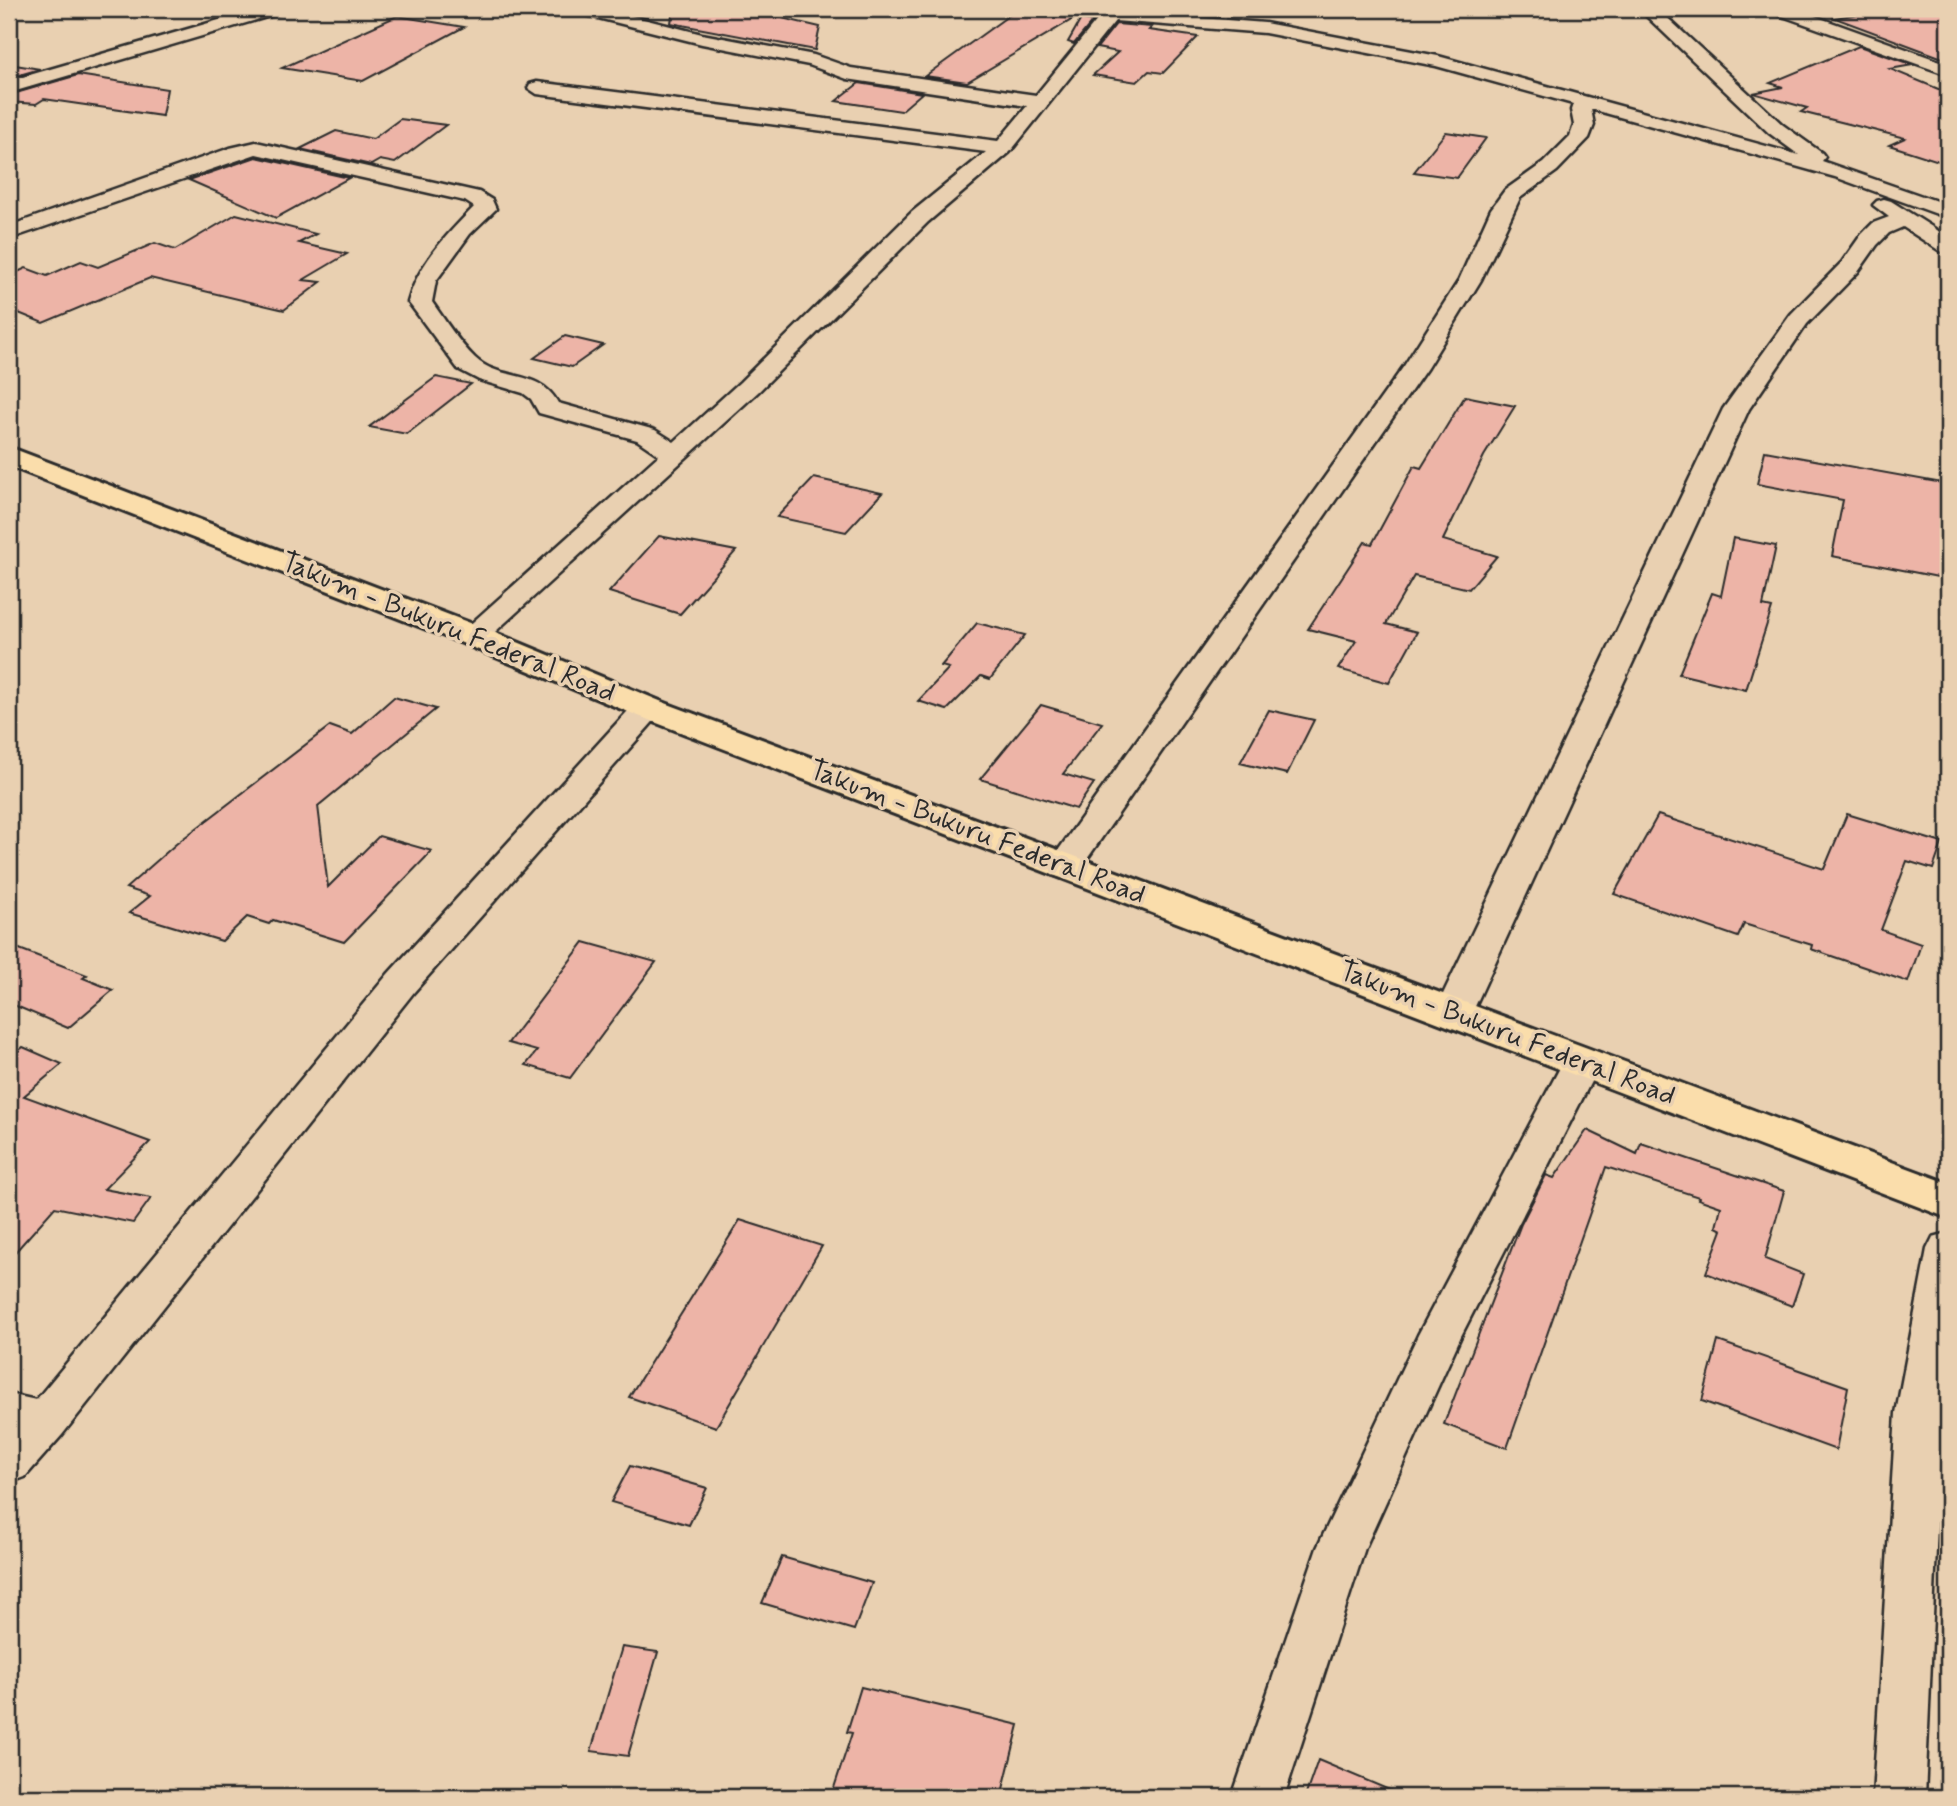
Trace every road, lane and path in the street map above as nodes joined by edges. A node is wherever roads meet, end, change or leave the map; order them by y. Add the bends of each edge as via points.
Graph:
1 (274, 9) edge
2 (584, 9) edge
3 (1063, 9) edge
4 (1647, 9) edge
5 (1780, 9) edge
6 (1114, 13) edge
7 (1237, 17) edge
8 (1948, 70) edge
9 (9, 87) edge
10 (537, 88) dead end
11 (1584, 101) junction
12 (1042, 102) junction
13 (1003, 148) junction
14 (1842, 173) junction
15 (1948, 212) edge
16 (1903, 219) junction
17 (9, 233) edge
18 (1948, 246) edge
19 (675, 454) junction
20 (9, 456) edge
21 (474, 636) junction
22 (648, 708) junction
23 (1064, 867) junction
24 (1453, 1013) junction
25 (1582, 1062) junction
26 (1948, 1201) edge
27 (1948, 1249) edge
28 (27, 1417) edge
29 (9, 1463) edge
30 (1258, 1797) edge
31 (1899, 1797) edge

1 - 9 street
2 - 12 street via 702,39 814,60 846,73
3 - 6 street
4 - 14 street via 1776,129
5 - 8 street
6 - 7 street
6 - 12 street
7 - 11 street via 1265,28 1438,61
10 - 13 street
11 - 14 street
11 - 23 street via 1584,125 1578,138 1550,167 1511,194 1470,280 1415,368
12 - 13 street
13 - 19 street via 920,217
14 - 15 street
14 - 16 street
16 - 18 street
16 - 24 street via 1881,228 1799,319 1736,409
17 - 19 street via 256,148 472,196 485,204 485,209 462,229 425,281 420,302 467,364 532,388 548,408 646,435
19 - 21 street
20 - 21 main road, Takum - Bukuru Federal Road
21 - 22 main road, Takum - Bukuru Federal Road
22 - 23 main road, Takum - Bukuru Federal Road
22 - 28 street via 401,983
23 - 24 main road, Takum - Bukuru Federal Road
24 - 25 main road, Takum - Bukuru Federal Road
25 - 26 main road, Takum - Bukuru Federal Road
25 - 30 street via 1440,1335 1341,1548
27 - 31 street via 1919,1413
28 - 29 street

